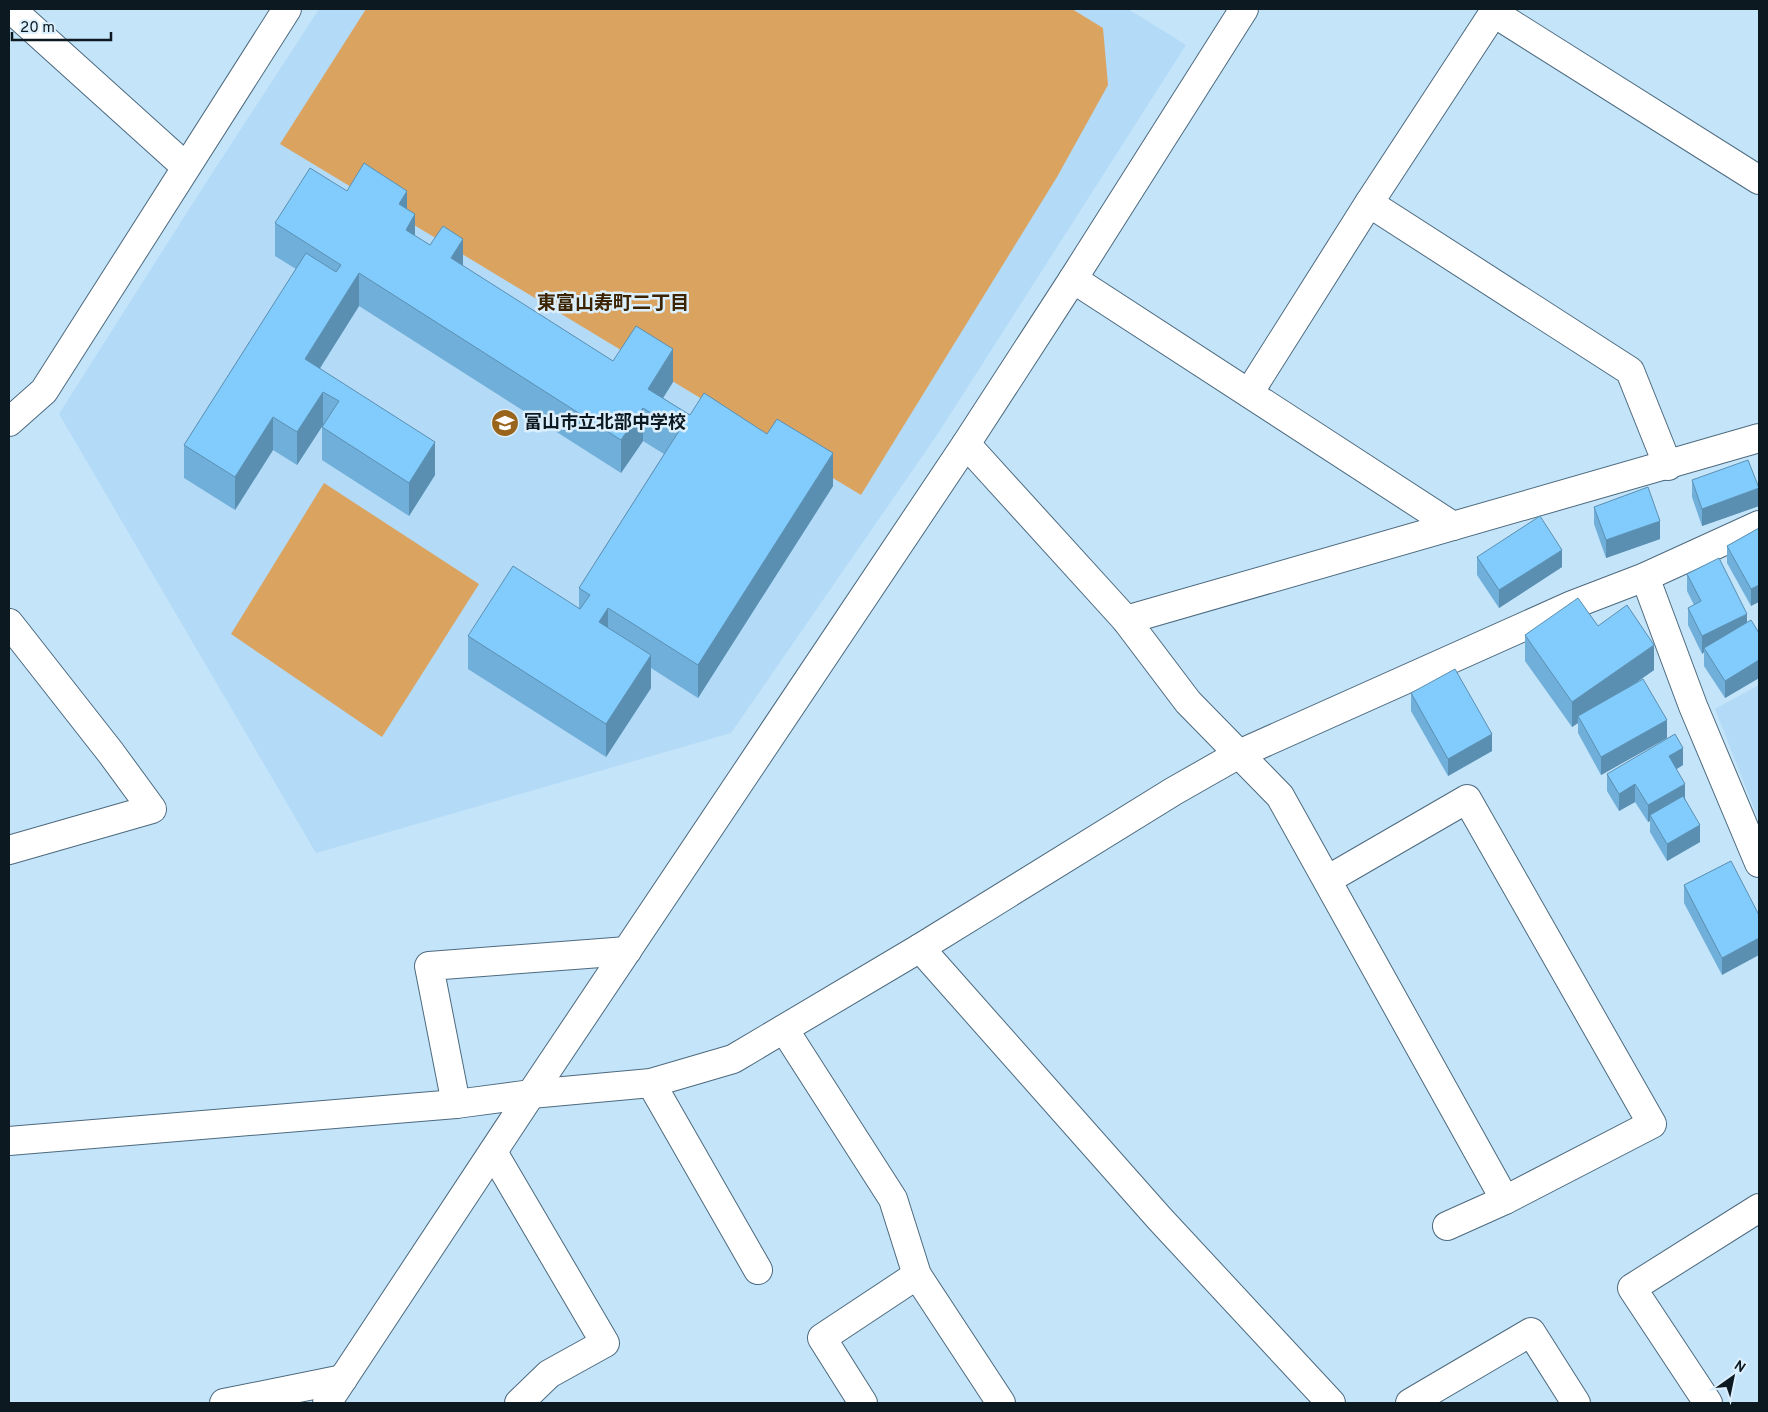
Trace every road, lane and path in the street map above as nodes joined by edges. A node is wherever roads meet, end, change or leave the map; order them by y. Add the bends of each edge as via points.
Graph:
1 (287, 9) edge
2 (1244, 9) edge
3 (1495, 11) edge
4 (13, 17) edge
5 (186, 167) junction
6 (1759, 180) edge
7 (1369, 203) junction
8 (1073, 279) junction
9 (1249, 393) junction
10 (9, 422) edge
11 (1759, 438) edge
12 (966, 444) junction
13 (1668, 466) junction
14 (1759, 525) edge
15 (1453, 526) junction
16 (1645, 577) junction
17 (1126, 620) junction
18 (9, 623) edge
19 (1239, 754) junction
20 (9, 850) edge
21 (1759, 863) edge
22 (1327, 880) junction
23 (920, 948) junction
24 (627, 951) junction
25 (784, 1029) junction
26 (651, 1084) junction
27 (531, 1094) junction
28 (456, 1104) junction
29 (9, 1141) edge
30 (493, 1152) junction
31 (1505, 1200) junction
32 (1759, 1208) edge
33 (1447, 1226) dead end
34 (758, 1270) dead end
35 (917, 1275) junction
36 (343, 1380) junction
37 (224, 1403) edge
38 (328, 1403) edge
39 (519, 1403) edge
40 (864, 1403) edge
41 (1001, 1403) edge
42 (1331, 1403) edge
43 (1410, 1403) edge
44 (1576, 1403) edge
45 (1708, 1403) edge

1 - 5 street
2 - 8 street
3 - 6 street
3 - 7 street
4 - 5 street
5 - 10 street via 44,391
7 - 9 street
7 - 13 street via 1630,371
8 - 9 street
8 - 12 street
9 - 15 street
11 - 13 street
12 - 17 street
12 - 24 street
13 - 15 street
14 - 16 street
15 - 17 street
16 - 19 street via 1572,605
16 - 21 street
17 - 19 street via 1188,702
18 - 20 street via 152,809
19 - 22 street via 1280,796
19 - 23 street
22 - 31 street
22 - 31 street via 1467,799 1652,1124
23 - 25 street
23 - 42 street via 1160,1219
24 - 27 street
24 - 28 street via 429,966
25 - 26 street via 733,1059
25 - 35 street via 893,1199
26 - 27 street
26 - 34 street
27 - 28 street
27 - 30 street
28 - 29 street
30 - 36 street
30 - 39 street via 605,1343 549,1374
31 - 33 street
32 - 45 street via 1632,1288
35 - 40 street via 822,1338
35 - 41 street
36 - 37 street
36 - 38 street
43 - 44 street via 1531,1332

